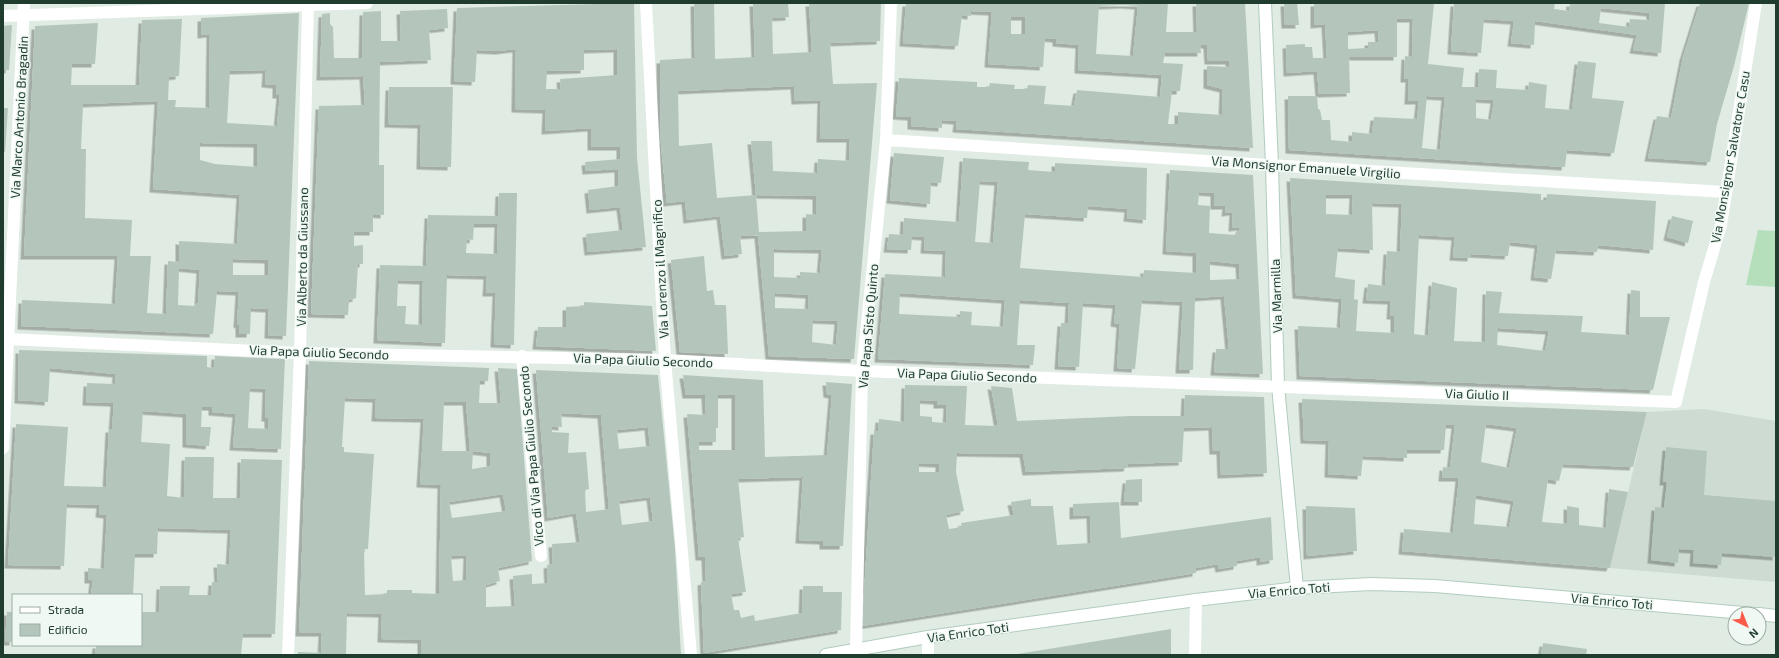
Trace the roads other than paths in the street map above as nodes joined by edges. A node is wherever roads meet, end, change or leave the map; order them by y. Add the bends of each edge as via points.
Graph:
1 (367, 3) edge
2 (646, 3) edge
3 (891, 3) edge
4 (1265, 3) edge
5 (1756, 3) edge
6 (308, 4) edge
7 (23, 9) edge
8 (3, 16) edge
9 (886, 140) junction
10 (1272, 165) junction
11 (1726, 192) junction
12 (8, 339) junction
13 (300, 353) junction
14 (522, 356) junction
15 (666, 360) junction
16 (862, 371) junction
17 (1278, 386) junction
18 (1676, 402) joint
19 (3, 448) edge
20 (540, 556) dead end
21 (1297, 588) junction
22 (1196, 600) junction
23 (1727, 612) edge
24 (928, 637) junction
25 (856, 650) junction
26 (288, 655) edge
27 (691, 655) edge
28 (826, 655) edge
29 (928, 655) edge
30 (1195, 655) edge

1 - 6 street
2 - 15 street, Via Lorenzo il Magnifico
3 - 9 street, Via Papa Sisto Quinto
4 - 10 street, Via Marmilla
5 - 11 street, Via Monsignor Salvatore Casu
6 - 7 street
6 - 13 street, Via Alberto da Giussano
7 - 8 street
7 - 12 street, Via Marco Antonio Bragadin
9 - 10 street, Via Monsignor Emanuele Virgilio
9 - 16 street, Via Papa Sisto Quinto
10 - 11 street, Via Monsignor Emanuele Virgilio
10 - 17 street, Via Marmilla
11 - 18 street, Via Monsignor Salvatore Casu via 1721,226 1704,282
12 - 13 street, Via Papa Giulio Secondo
12 - 19 street, Via Marco Antonio Bragadin
13 - 14 street, Via Papa Giulio Secondo
13 - 26 street, Via Alberto da Giussano
14 - 15 street, Via Papa Giulio Secondo
14 - 20 street, Vico di Via Papa Giulio Secondo
15 - 16 street, Via Papa Giulio Secondo
15 - 27 street, Via Lorenzo il Magnifico
16 - 17 street, Via Papa Giulio Secondo
16 - 25 street, Via Papa Sisto Quinto
17 - 18 street, Via Giulio II
17 - 21 street, Via Marmilla
21 - 22 street, Via Enrico Toti
21 - 23 street, Via Enrico Toti via 1370,584 1435,586
22 - 24 street, Via Enrico Toti
22 - 30 street
24 - 25 street, Via Enrico Toti
24 - 29 street
25 - 28 street, Via Enrico Toti

